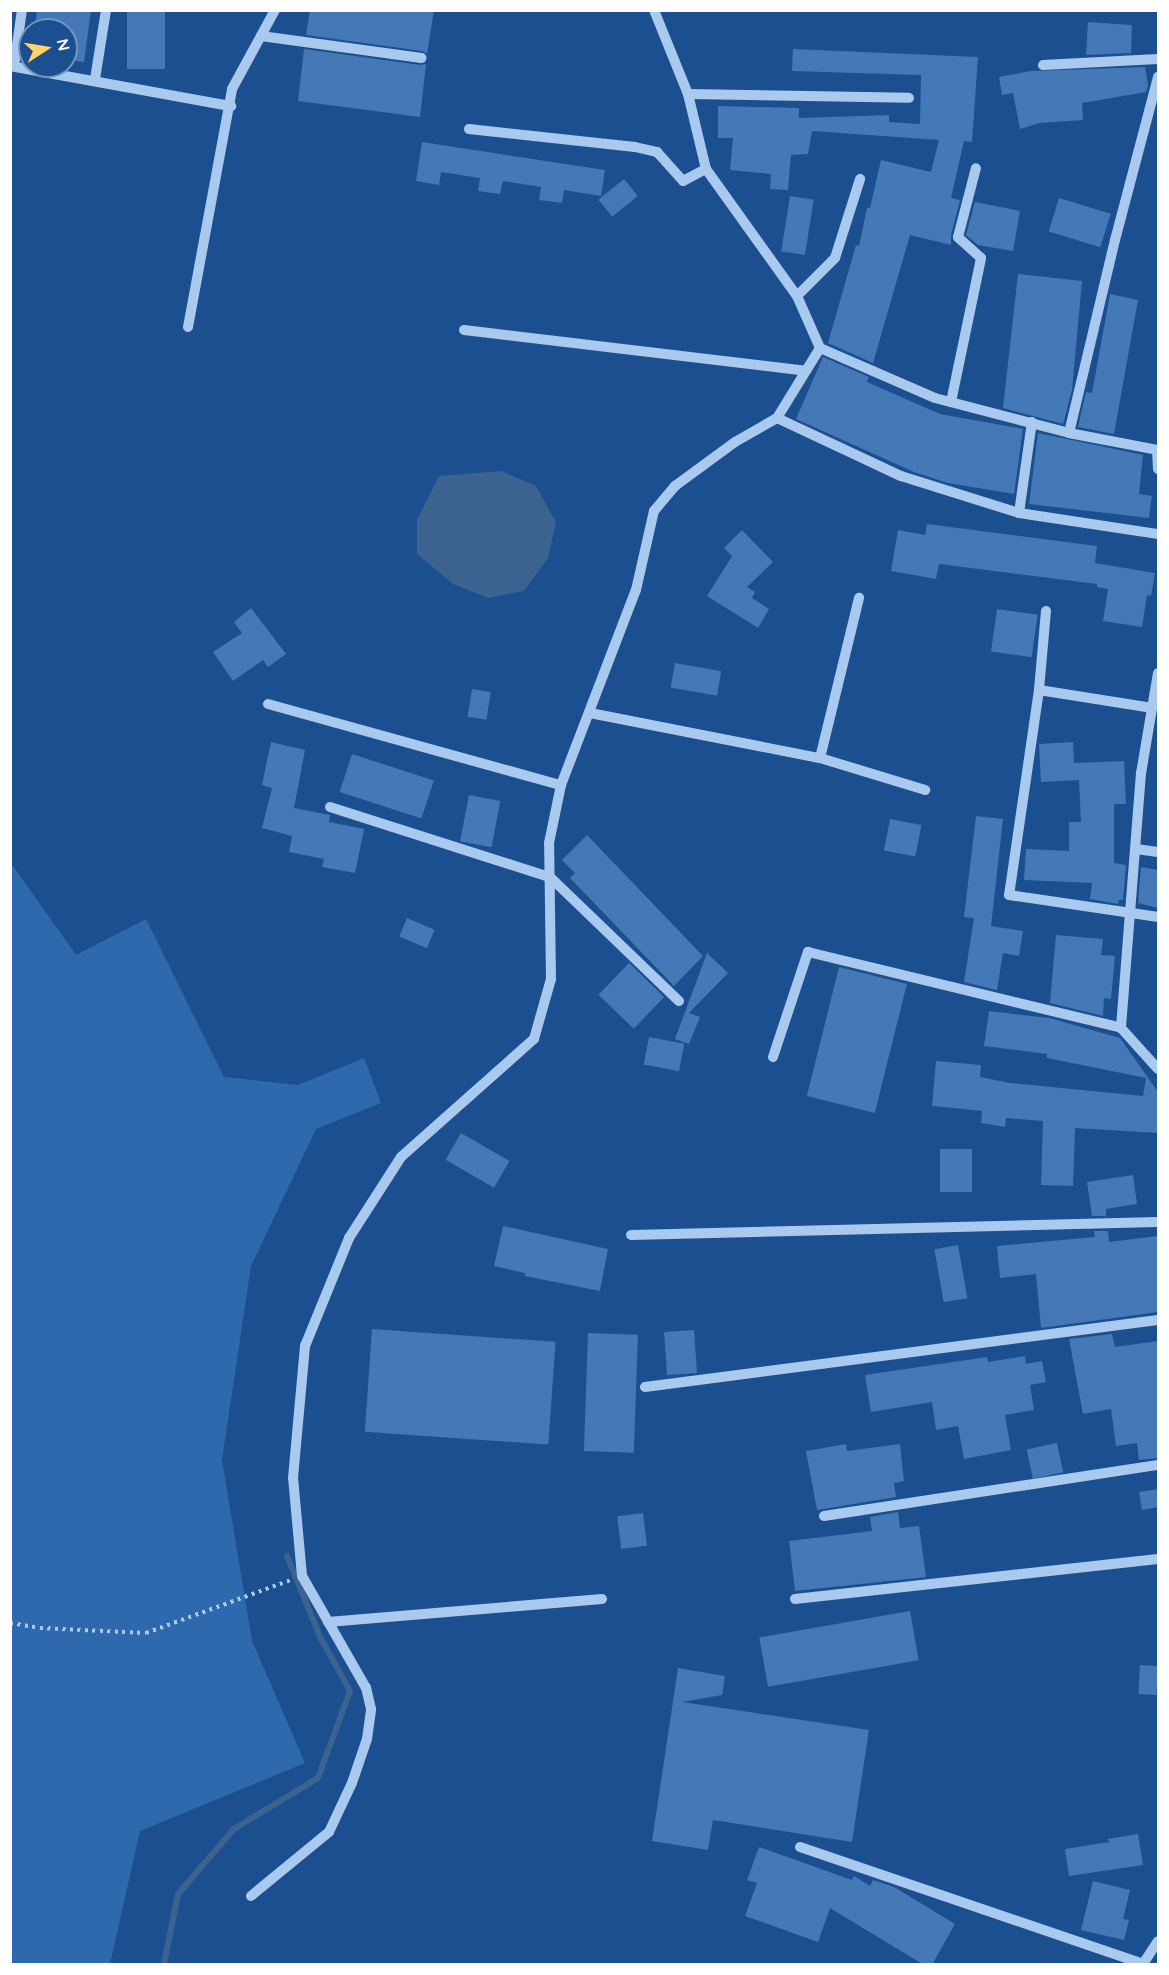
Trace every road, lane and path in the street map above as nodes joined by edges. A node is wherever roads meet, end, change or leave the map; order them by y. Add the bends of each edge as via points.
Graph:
1 (22, 10) edge
2 (106, 10) edge
3 (275, 10) edge
4 (654, 10) edge
5 (261, 36) junction
6 (421, 58) dead end
7 (1158, 59) edge
8 (1043, 65) dead end
9 (12, 66) edge
10 (1158, 77) edge
11 (95, 79) junction
12 (688, 94) junction
13 (909, 98) dead end
14 (231, 106) junction
15 (469, 129) dead end
16 (976, 168) dead end
17 (706, 169) junction
18 (860, 179) dead end
19 (797, 296) junction
20 (188, 327) dead end
21 (464, 330) dead end
22 (820, 348) junction
23 (806, 371) junction
24 (951, 402) junction
25 (777, 418) junction
26 (1032, 422) junction
27 (1069, 433) junction
28 (1158, 450) edge
29 (1158, 469) edge
30 (1019, 513) junction
31 (1158, 534) edge
32 (859, 598) dead end
33 (1046, 611) dead end
34 (1158, 673) edge
35 (1039, 690) junction
36 (268, 704) dead end
37 (1153, 708) junction
38 (590, 713) junction
39 (820, 758) junction
40 (561, 785) junction
41 (925, 790) dead end
42 (330, 807) dead end
43 (1136, 849) junction
44 (1158, 852) edge
45 (550, 877) junction
46 (1131, 915) junction
47 (1158, 917) edge
48 (679, 1001) dead end
49 (1121, 1028) junction
50 (773, 1057) dead end
51 (1158, 1069) edge
52 (1158, 1222) edge
53 (631, 1235) dead end
54 (1158, 1320) edge
55 (645, 1387) dead end
56 (1158, 1465) edge
57 (824, 1516) dead end
58 (1158, 1559) edge
59 (302, 1576) junction
60 (602, 1599) dead end
61 (795, 1599) dead end
62 (328, 1622) junction
63 (10, 1623) edge
64 (800, 1847) dead end
65 (251, 1896) dead end
66 (1158, 1941) edge
67 (1143, 1964) edge

1 - 9 street
2 - 11 street
3 - 5 street
4 - 12 street
5 - 6 street
5 - 14 street via 232,89
7 - 8 street
9 - 11 street
10 - 27 street
11 - 14 street
12 - 13 street
12 - 17 street
14 - 20 street
15 - 17 street via 657,152 683,181
16 - 24 street via 958,237 981,258
17 - 19 street
18 - 19 street via 835,258
19 - 22 street
21 - 23 street
22 - 23 street
22 - 24 street
23 - 25 street
24 - 26 street
25 - 30 street via 901,476
25 - 38 street via 735,442 675,486 654,511 636,590
26 - 27 street
26 - 30 street
27 - 28 street
28 - 29 street
30 - 31 street
32 - 39 street
33 - 35 street
34 - 37 street
35 - 37 street
35 - 46 street via 1010,895
36 - 40 street
37 - 43 street via 1141,773
38 - 39 street
38 - 40 street
39 - 41 street
40 - 45 street via 549,843
42 - 45 street
43 - 44 street
43 - 46 street
45 - 48 street
45 - 59 street via 551,979 534,1039 400,1157 349,1238 305,1346 293,1478
46 - 47 street
46 - 49 street
49 - 50 street via 808,952
49 - 51 street
52 - 53 street
54 - 55 street
56 - 57 street
58 - 61 street
59 - 62 street
59 - 63 path via 146,1633 40,1629
60 - 62 street
62 - 65 street via 366,1688 371,1709 367,1739 329,1832
64 - 67 street
66 - 67 street

